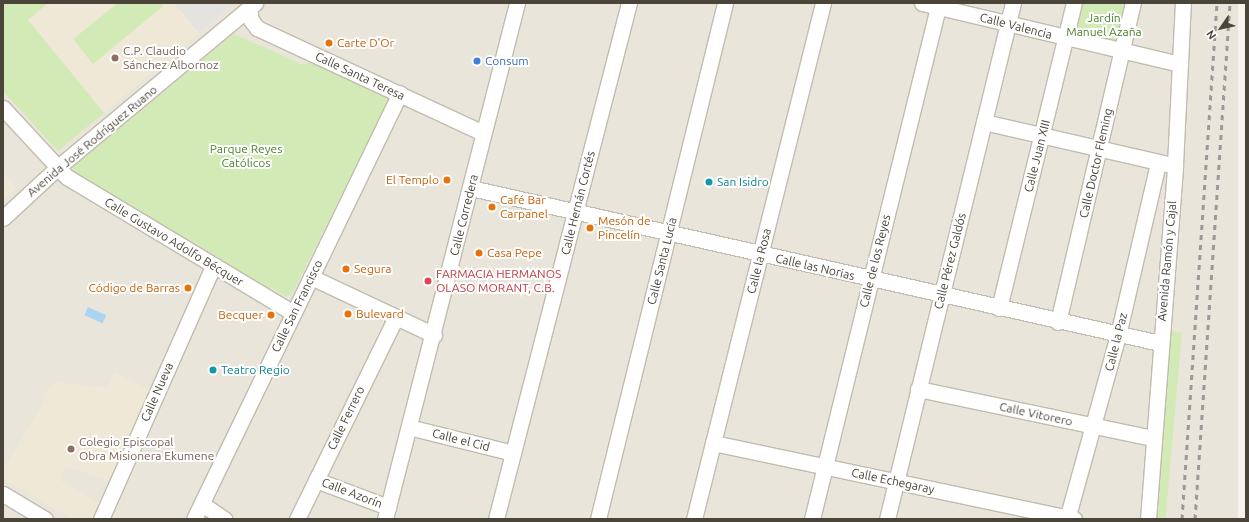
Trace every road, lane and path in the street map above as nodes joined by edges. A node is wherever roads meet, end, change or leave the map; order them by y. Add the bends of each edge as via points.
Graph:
1 (517, 3) edge
2 (629, 3) edge
3 (725, 3) edge
4 (823, 3) edge
5 (922, 3) edge
6 (1013, 3) edge
7 (1074, 3) edge
8 (1133, 3) edge
9 (1183, 3) edge
10 (250, 5) edge
11 (938, 5) edge
12 (1008, 24) junction
13 (1066, 38) junction
14 (1123, 52) junction
15 (1180, 64) junction
16 (400, 93) junction
17 (3, 108) edge
18 (984, 122) junction
19 (483, 133) junction
20 (1042, 136) junction
21 (1100, 150) junction
22 (1158, 163) junction
23 (1175, 165) junction
24 (57, 168) junction
25 (471, 188) junction
26 (575, 212) junction
27 (3, 218) edge
28 (669, 234) junction
29 (761, 255) junction
30 (213, 266) junction
31 (310, 277) junction
32 (870, 279) junction
33 (941, 295) junction
34 (999, 308) junction
35 (293, 313) junction
36 (396, 317) junction
37 (1058, 322) junction
38 (434, 335) junction
39 (1118, 335) junction
40 (1160, 343) junction
41 (918, 389) junction
42 (1093, 426) junction
43 (409, 427) junction
44 (1153, 438) junction
45 (713, 443) junction
46 (513, 453) junction
47 (824, 467) junction
48 (316, 480) junction
49 (896, 482) junction
50 (3, 494) edge
51 (202, 504) junction
52 (387, 513) edge
53 (45, 519) edge
54 (102, 519) edge
55 (194, 519) edge
56 (224, 519) edge
57 (297, 519) edge
58 (496, 519) edge
59 (598, 519) edge
60 (694, 519) edge
61 (812, 519) edge
62 (887, 519) edge
63 (1069, 519) edge
64 (1148, 519) edge

1 - 19 street, Calle Corredera
2 - 26 street, Calle Hernán Cortés
3 - 28 street, Calle Santa Lucía
4 - 29 street, Calle la Rosa
5 - 11 street, Calle Valencia
6 - 12 street, Calle Pérez Galdós
7 - 13 street, Calle Juan XIII
8 - 14 street, Calle Doctor Fleming
9 - 15 street, Avenida Ramón y Cajal
10 - 16 street, Calle Santa Teresa via 251,20 257,28
10 - 24 street, Avenida José Rodríguez Ruano
11 - 12 street, Calle Valencia
11 - 32 street, Calle de los Reyes
12 - 13 street, Calle Valencia
12 - 18 street, Calle Pérez Galdós
13 - 14 street, Calle Valencia
13 - 20 street, Calle Juan XIII
14 - 15 street, Calle Valencia
14 - 21 street, Calle Doctor Fleming
15 - 23 street, Avenida Ramón y Cajal
16 - 19 street, Calle Santa Teresa
16 - 31 street, Calle San Francisco
17 - 24 street, Calle Gustavo Adolfo Bécquer
18 - 20 street
18 - 33 street, Calle Pérez Galdós
19 - 25 street, Calle Corredera
20 - 21 street
20 - 34 street, Calle Juan XIII
21 - 22 street
21 - 37 street, Calle Doctor Fleming
22 - 23 street
22 - 39 street, Calle la Paz
23 - 40 street, Avenida Ramón y Cajal
24 - 27 street, Avenida José Rodríguez Ruano
24 - 30 street, Calle Gustavo Adolfo Bécquer via 67,177
25 - 26 street, Calle las Norias
25 - 38 street, Calle Corredera
26 - 28 street, Calle las Norias
26 - 46 street, Calle Hernán Cortés
28 - 29 street, Calle las Norias
28 - 59 street, Calle Santa Lucía
29 - 32 street, Calle las Norias
29 - 45 street, Calle la Rosa
30 - 35 street, Calle Gustavo Adolfo Bécquer
30 - 54 street, Calle Nueva
31 - 35 street, Calle San Francisco
31 - 36 street
32 - 33 street, Calle las Norias
32 - 47 street, Calle de los Reyes
33 - 34 street, Calle las Norias
33 - 41 street, Calle Pérez Galdós
34 - 37 street, Calle las Norias
35 - 51 street, Calle San Francisco
36 - 38 street
36 - 48 street, Calle Ferrero
37 - 39 street, Calle las Norias
38 - 43 street, Calle Corredera
39 - 40 street, Calle las Norias
39 - 42 street, Calle la Paz
40 - 44 street, Avenida Ramón y Cajal
41 - 42 street, Calle Vitorero
41 - 49 street, Calle Pérez Galdós
42 - 44 street, Calle Vitorero
42 - 63 street, Calle la Paz
43 - 46 street, Calle el Cid
43 - 52 street, Calle Corredera
44 - 64 street, Avenida Ramón y Cajal
45 - 47 street, Calle Echegaray
45 - 60 street, Calle la Rosa
46 - 58 street, Calle Hernán Cortés
47 - 49 street, Calle Echegaray
47 - 61 street, Calle de los Reyes
48 - 52 street, Calle Azorín
48 - 57 street, Calle Ferrero
49 - 62 street, Calle Pérez Galdós
49 - 63 street, Calle Echegaray
50 - 53 street
51 - 55 street, Calle San Francisco
51 - 56 street

